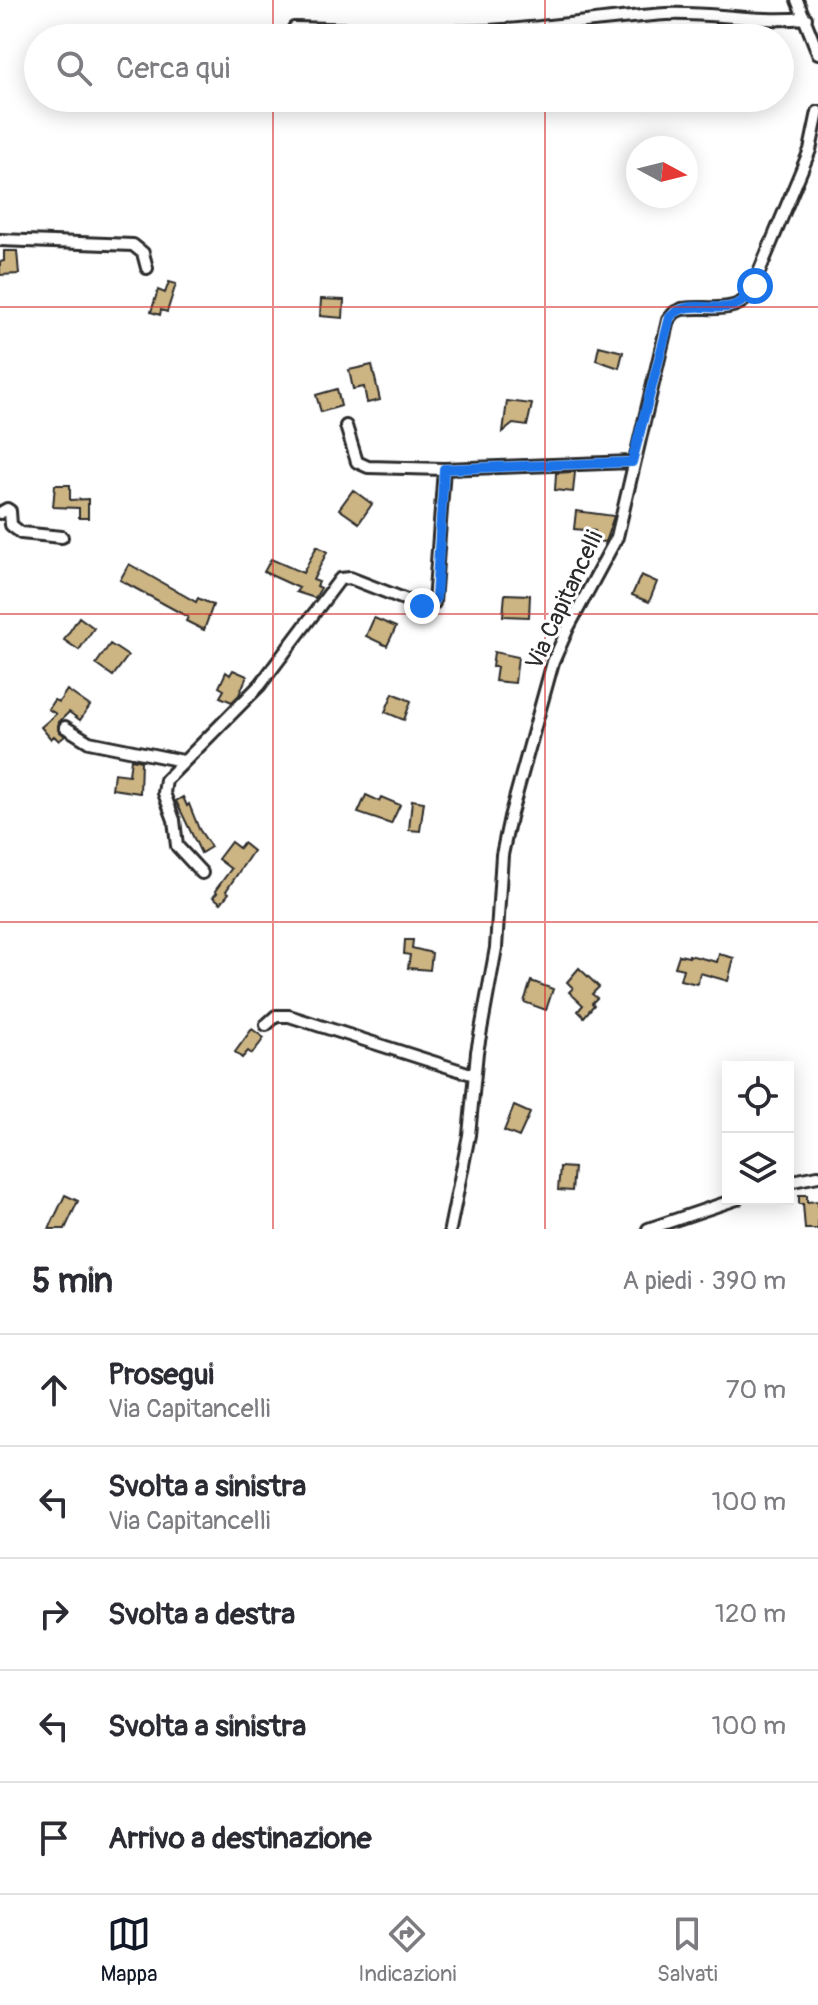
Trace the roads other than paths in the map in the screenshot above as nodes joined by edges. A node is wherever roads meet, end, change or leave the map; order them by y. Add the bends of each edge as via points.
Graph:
1 (797, 0) edge
2 (806, 18) junction
3 (569, 24) edge
4 (818, 53) edge
5 (818, 112) edge
6 (0, 240) edge
7 (147, 268) dead end
8 (346, 426) dead end
9 (632, 462) junction
10 (444, 469) junction
11 (0, 513) edge
12 (62, 537) dead end
13 (65, 727) dead end
14 (183, 761) junction
15 (202, 873) dead end
16 (266, 1025) dead end
17 (474, 1075) junction
18 (818, 1176) edge
19 (794, 1181) edge
20 (722, 1204) edge
21 (450, 1229) edge
22 (648, 1229) edge

1 - 2 street
2 - 3 street via 763,21 664,14
2 - 4 street
5 - 9 street, Via Capitancelli via 810,150 749,296 730,308 682,309 668,320
6 - 7 street via 133,245 143,253
8 - 10 street via 361,466
9 - 10 street
9 - 17 street, Via Capitancelli via 615,541 551,667 510,817 495,955
10 - 14 street via 434,603 422,606 350,578 340,579 260,685
11 - 12 street via 10,511 11,525 18,532
13 - 14 street via 89,742
14 - 15 street via 166,780 164,793 178,848
16 - 17 street via 276,1016 289,1016
17 - 21 street, Via Capitancelli via 468,1141
18 - 19 street
20 - 22 street

